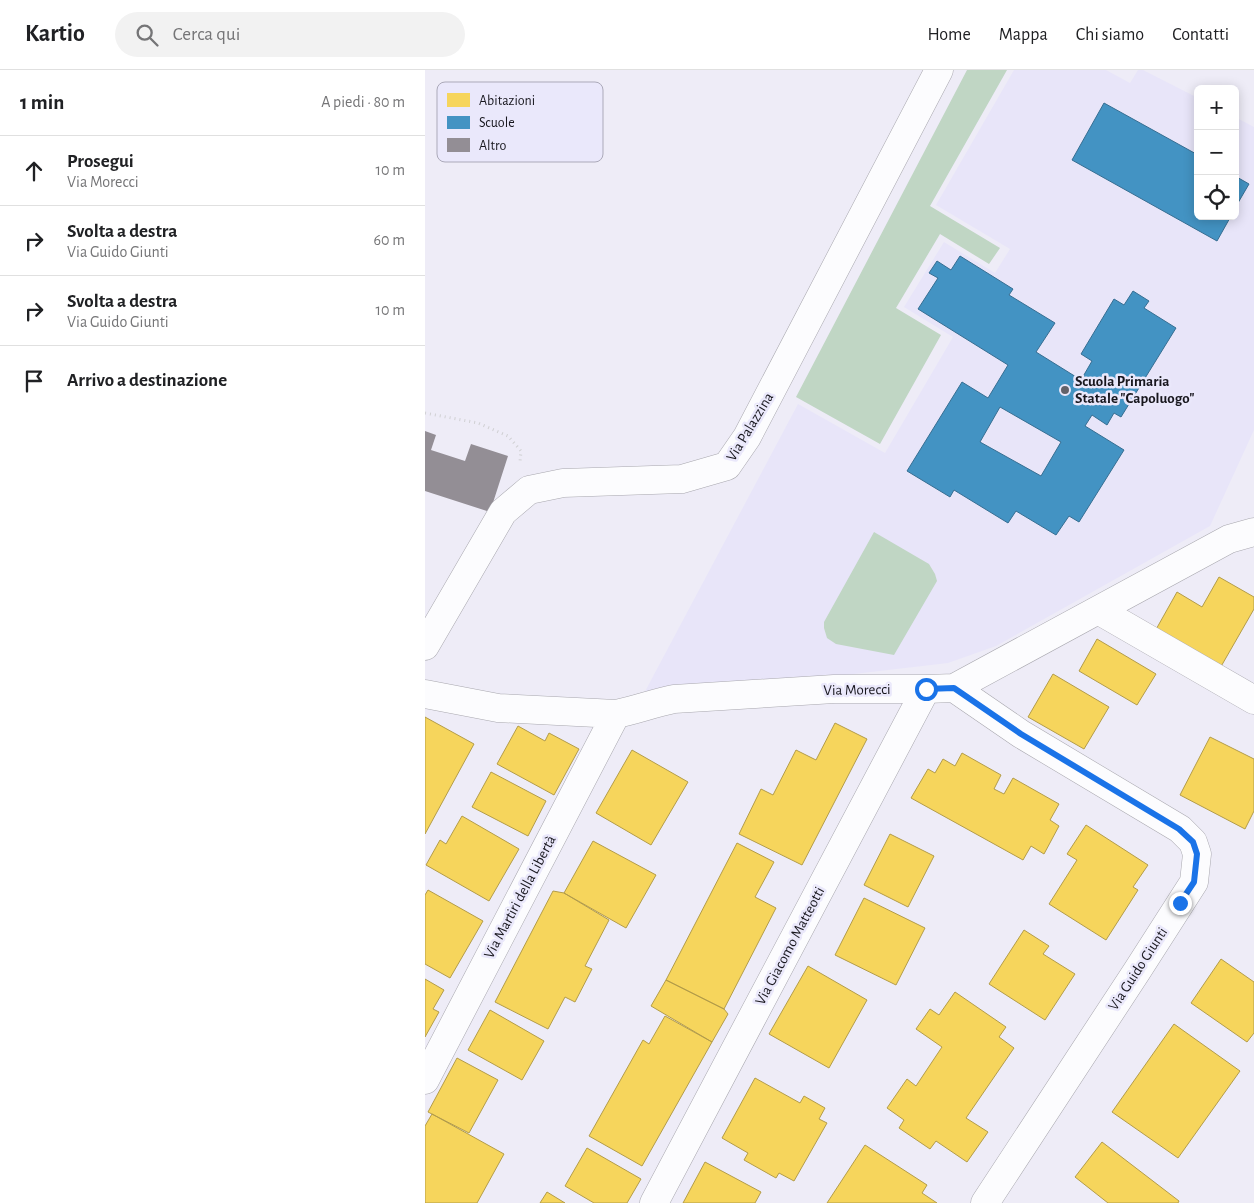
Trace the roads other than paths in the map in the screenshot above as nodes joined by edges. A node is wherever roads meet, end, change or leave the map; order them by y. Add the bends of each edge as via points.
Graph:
1 (939, 70) edge
2 (1254, 532) edge
3 (1098, 610) junction
4 (425, 646) edge
5 (954, 688) junction
6 (926, 689) junction
7 (425, 694) edge
8 (1254, 700) edge
9 (616, 714) junction
10 (425, 1080) edge
11 (654, 1203) edge
12 (985, 1203) edge

1 - 4 street, Via Palazzina via 747,437 727,466 682,479 563,484 529,490 503,512
2 - 3 street, Via Morecci via 1229,539
3 - 5 street, Via Morecci
3 - 8 street
5 - 6 street, Via Morecci
5 - 12 street, Via Guido Giunti via 1021,734 1179,829 1193,842 1197,854 1194,882
6 - 9 street, Via Morecci via 834,689 674,699
6 - 11 street, Via Giacomo Matteotti
7 - 9 street, Via Morecci via 499,708
9 - 10 street, Via Martiri della Libertà

